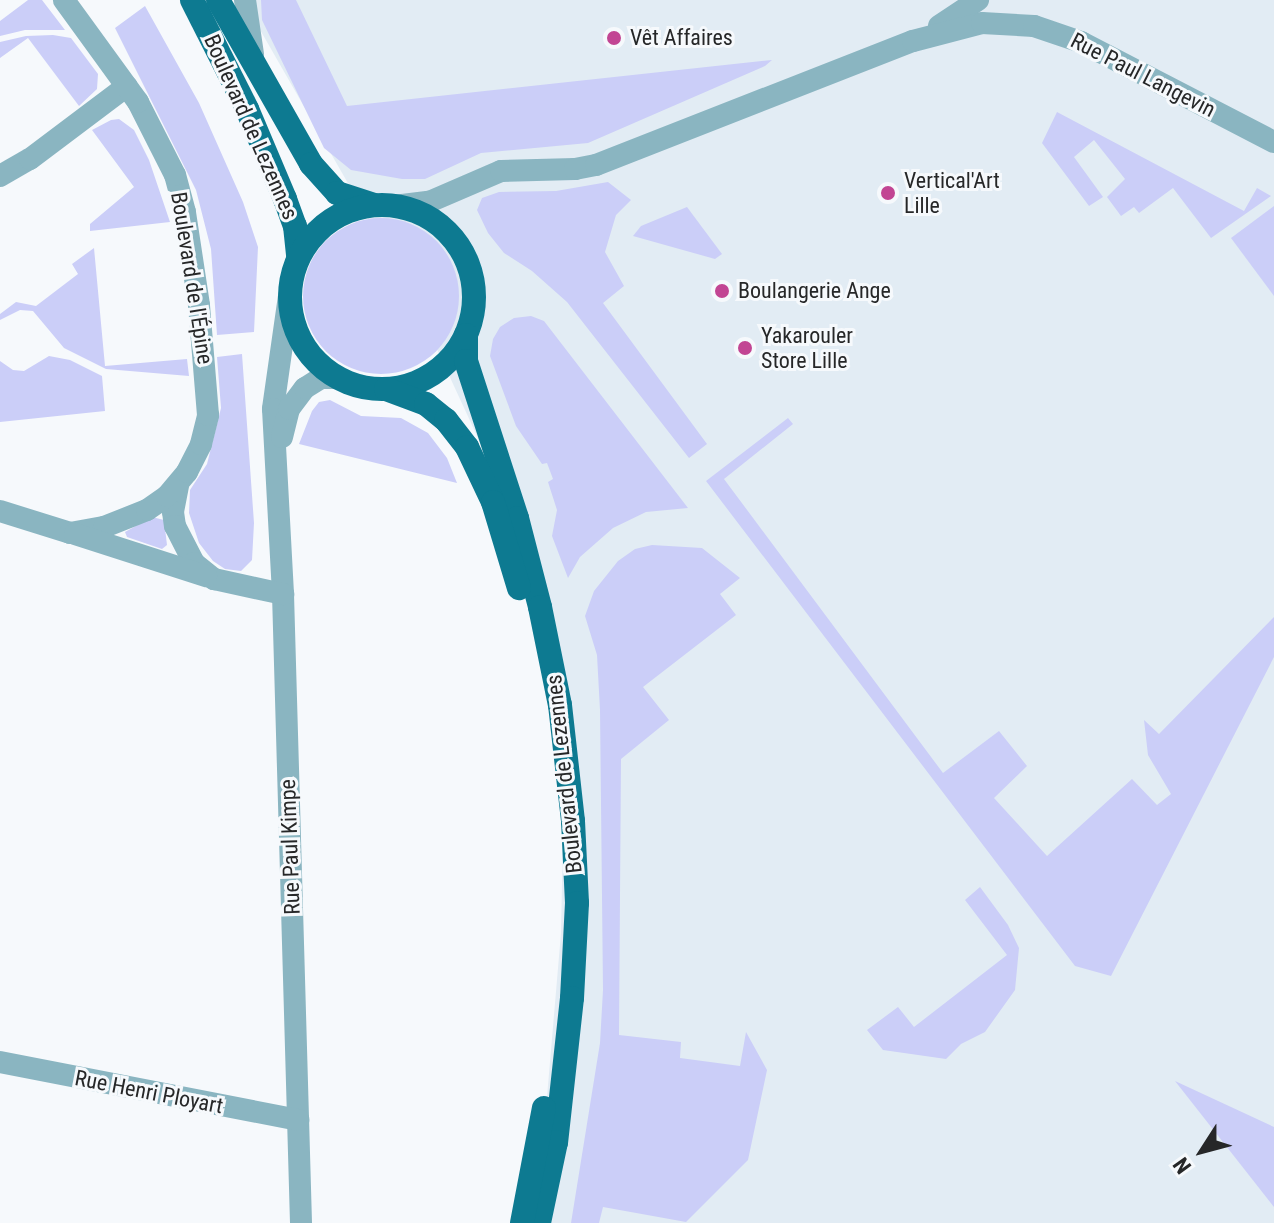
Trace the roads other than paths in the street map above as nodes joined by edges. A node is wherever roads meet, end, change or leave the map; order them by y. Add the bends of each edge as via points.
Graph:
1 (64, 0) edge
2 (192, 0) edge
3 (218, 0) edge
4 (245, 0) edge
5 (978, 0) edge
6 (913, 41) junction
7 (256, 67) junction
8 (127, 86) junction
9 (1274, 142) edge
10 (0, 176) edge
11 (383, 205) junction
12 (298, 257) junction
13 (289, 296) junction
14 (466, 335) junction
15 (338, 378) junction
16 (386, 389) junction
17 (277, 470) junction
18 (178, 486) junction
19 (0, 511) edge
20 (70, 533) junction
21 (214, 579) junction
22 (283, 594) junction
23 (0, 1062) edge
24 (298, 1120) junction
25 (301, 1223) edge
26 (522, 1223) edge
27 (539, 1223) edge

1 - 8 street, Boulevard de l'Épine
2 - 12 main road, Boulevard de Lezennes via 276,177 295,226
3 - 7 main road, Boulevard de Lezennes
4 - 7 street
5 - 6 street, Rue Paul Langevin
6 - 9 street, Rue Paul Langevin via 997,22 1056,32
6 - 11 street, Rue Paul Langevin via 596,165 501,171 429,202
7 - 11 main road, Boulevard de Lezennes via 325,182 348,198
8 - 10 street
8 - 18 street, Boulevard de l'Épine via 175,175 199,305 208,415 201,444
11 - 12 main road via 333,219
11 - 14 main road via 434,221 462,252 474,293
12 - 13 main road
13 - 15 main road via 302,344
13 - 17 street, Rue Paul Kimpe via 274,386
14 - 16 main road via 434,373
14 - 27 main road, Boulevard de Lezennes via 466,361 540,607 560,705 573,821 577,903 572,998 556,1142
15 - 16 main road
15 - 17 street, Rue Paul Kimpe via 312,382 295,399
16 - 26 main road, Boulevard de Lezennes via 414,397 446,420 482,473 515,571 547,722 558,850 558,983 543,1117
17 - 22 street, Rue Paul Kimpe
18 - 20 street, Boulevard de l'Épine via 134,516
18 - 21 street, Boulevard de l'Épine via 173,512 180,541 194,563
19 - 20 street, Boulevard de l'Épine
20 - 21 street, Boulevard de l'Épine
21 - 22 street, Boulevard de l'Épine
22 - 24 street, Rue Paul Kimpe
23 - 24 street, Rue Henri Ployart
24 - 25 street, Rue Paul Kimpe

